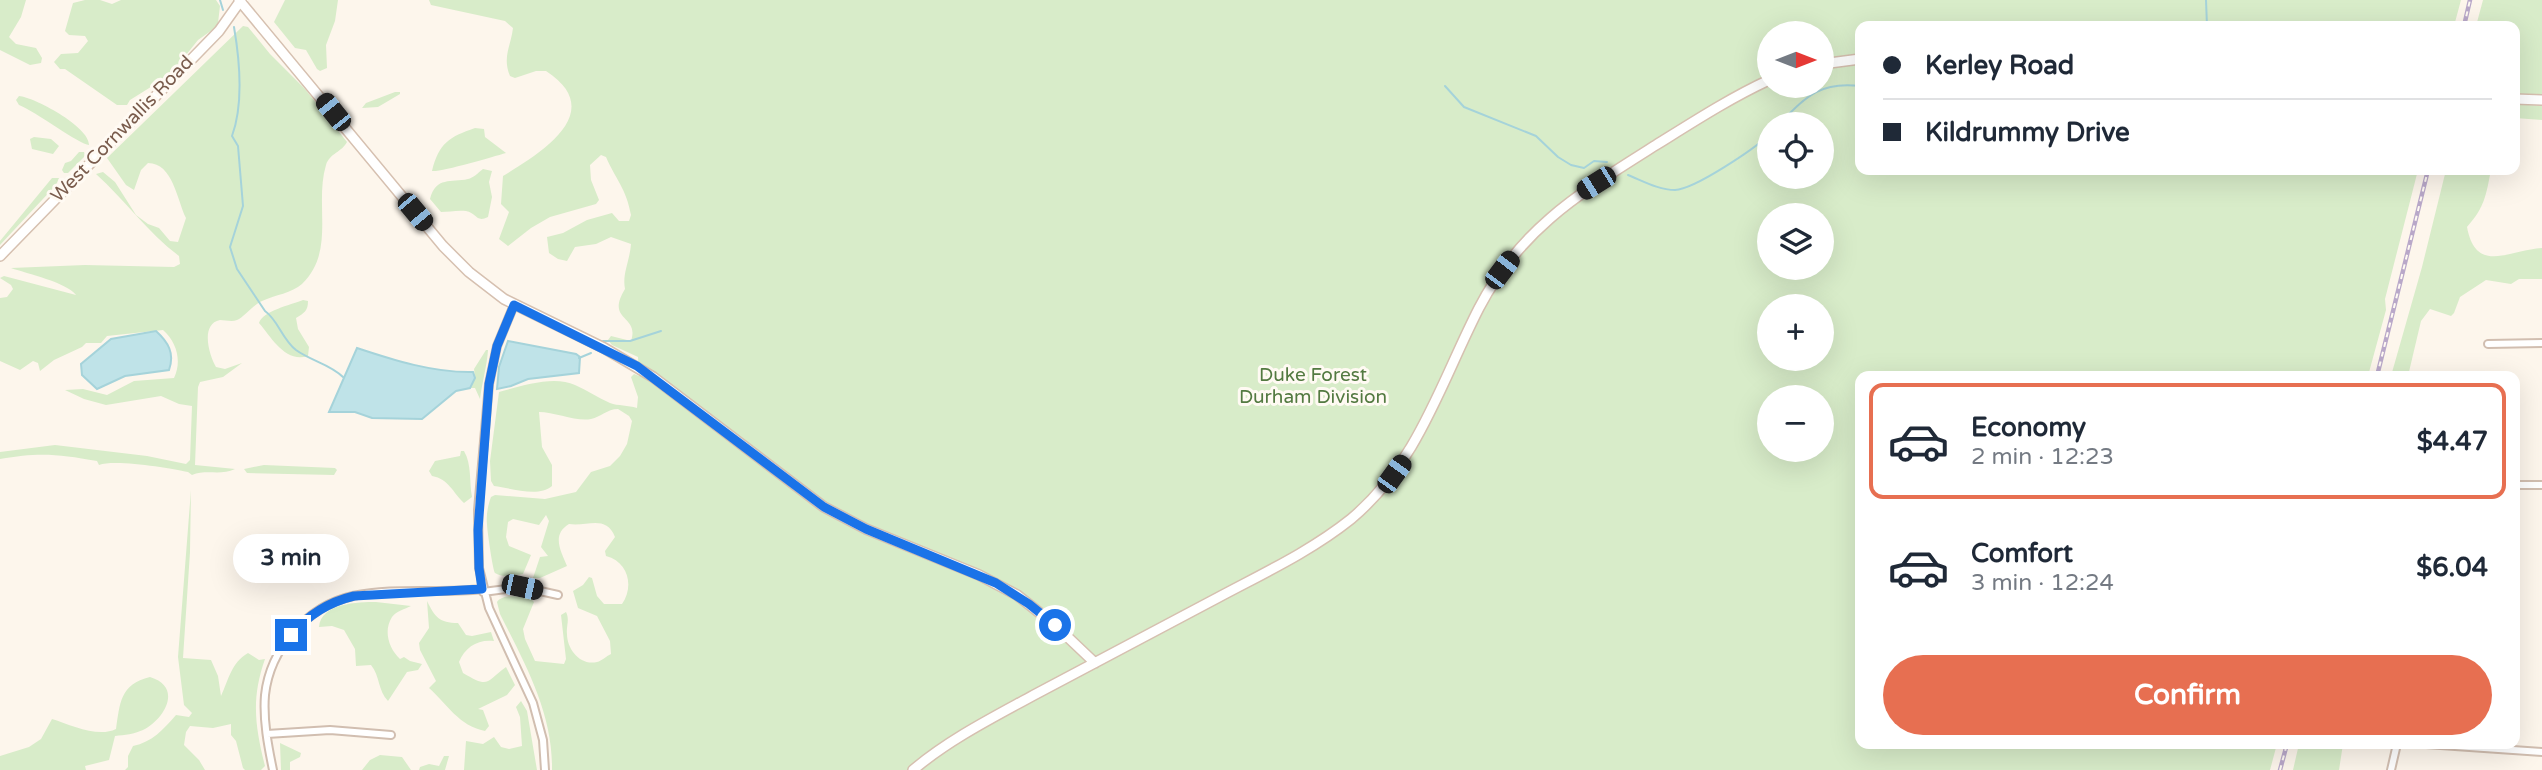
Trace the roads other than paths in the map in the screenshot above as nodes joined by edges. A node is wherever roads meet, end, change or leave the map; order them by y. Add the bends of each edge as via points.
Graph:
1 (240, 0) edge
2 (1855, 60) edge
3 (1834, 62) edge
4 (1757, 87) edge
5 (2520, 99) edge
6 (2542, 100) edge
7 (0, 256) edge
8 (514, 305) junction
9 (2542, 343) edge
10 (2488, 344) dead end
11 (2520, 485) edge
12 (2542, 485) edge
13 (483, 590) junction
14 (558, 595) dead end
15 (1095, 663) junction
16 (267, 734) junction
17 (391, 735) dead end
18 (2397, 749) edge
19 (2498, 749) edge
20 (2542, 752) edge
21 (273, 770) edge
22 (545, 770) edge
23 (913, 770) edge
24 (2391, 770) edge

1 - 7 street, West Cornwallis Road via 219,31
1 - 8 street via 443,246 480,282
2 - 3 street
4 - 15 street via 1591,186 1532,233 1479,308 1412,447 1356,514 1296,556
5 - 6 street
8 - 13 street via 497,346 489,384 478,530
8 - 15 street via 637,366 831,511 1007,589
9 - 10 street
11 - 12 street
13 - 14 street via 522,587
13 - 16 street via 354,596 312,616 287,641 272,666 265,694
13 - 22 street via 533,703
15 - 23 street via 966,731
16 - 17 street via 330,730
16 - 21 street
18 - 24 street
19 - 20 street

